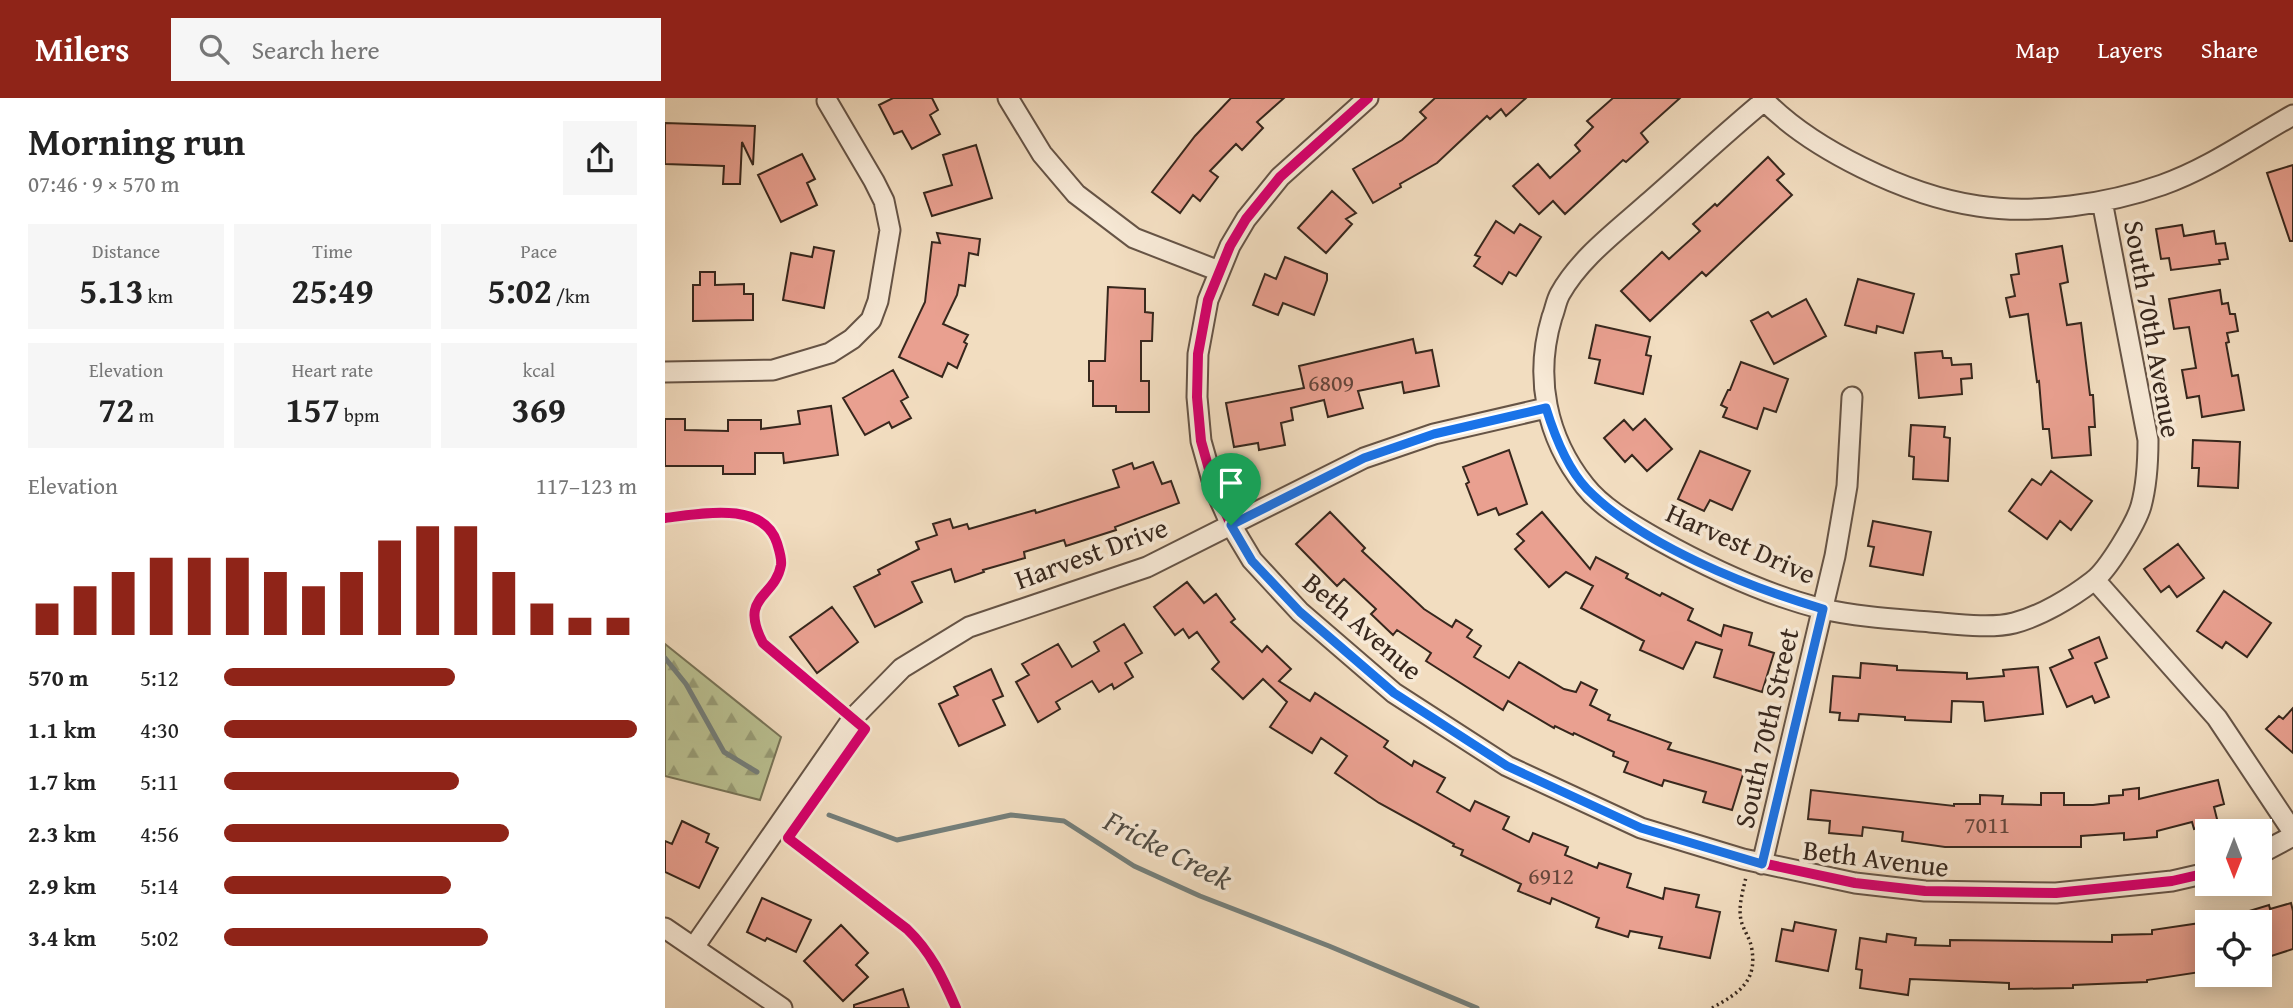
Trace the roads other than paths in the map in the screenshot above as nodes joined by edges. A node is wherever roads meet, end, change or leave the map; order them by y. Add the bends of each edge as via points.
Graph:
1 (1008, 98) edge
2 (1368, 98) edge
3 (827, 99) edge
4 (1763, 99) edge
5 (2293, 115) edge
6 (2102, 201) junction
7 (1219, 271) junction
8 (665, 372) edge
9 (1851, 397) dead end
10 (1546, 408) junction
11 (1231, 525) junction
12 (2095, 579) junction
13 (1823, 609) junction
14 (2293, 834) edge
15 (2272, 846) edge
16 (1755, 868) junction
17 (2195, 876) edge
18 (665, 928) edge
19 (694, 947) junction
20 (782, 1008) edge

1 - 7 street via 1042,154 1076,194 1134,238
2 - 7 street, Beth Avenue via 1263,195
3 - 8 street via 884,201 890,230 871,320 830,353 773,370
4 - 6 street via 1828,150 1908,188 1978,206 2045,209
4 - 10 street via 1590,255 1559,295 1545,341 1542,382
5 - 6 street via 2162,185
6 - 12 street, South 70th Avenue via 2148,440 2141,509
7 - 11 street, Beth Avenue via 1208,300 1198,354 1197,397 1201,441
9 - 13 street, South 70th Street via 1847,486
10 - 11 street, Harvest Drive via 1434,434 1364,458
10 - 13 street, Harvest Drive via 1561,448 1586,487 1624,520 1693,559
11 - 16 street, Beth Avenue via 1252,561 1300,612 1394,693 1507,766 1641,828
11 - 19 street, Harvest Drive via 1147,567 969,627 902,668 853,718
12 - 13 street, Harvest Drive via 2045,611 2012,623 1961,625
12 - 14 street via 2217,718
13 - 16 street, South 70th Street
14 - 15 street
16 - 17 street, Beth Avenue via 1925,891 2056,893
18 - 19 street
19 - 20 street

